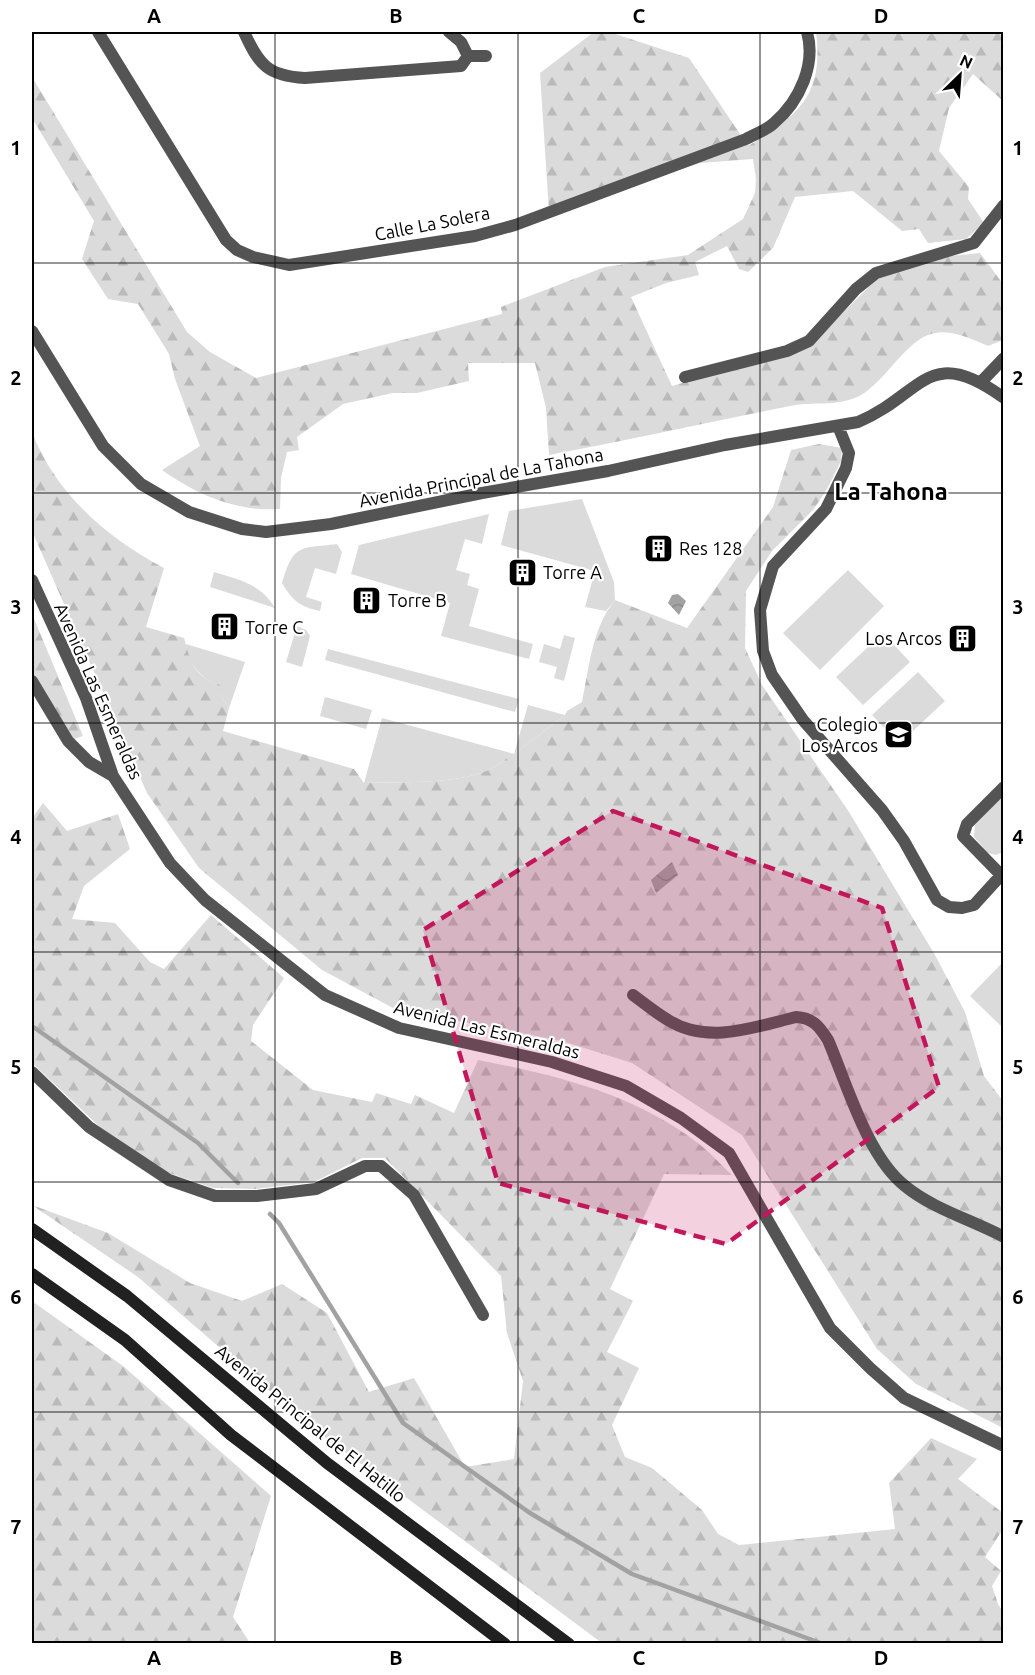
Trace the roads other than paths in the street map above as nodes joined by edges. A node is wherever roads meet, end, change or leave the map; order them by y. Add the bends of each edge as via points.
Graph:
1 (98, 32) edge
2 (244, 32) edge
3 (449, 32) edge
4 (807, 32) edge
5 (468, 56) junction
6 (486, 56) dead end
7 (1004, 205) edge
8 (32, 331) edge
9 (1004, 358) edge
10 (685, 377) dead end
11 (981, 382) junction
12 (1004, 398) edge
13 (838, 426) junction
14 (32, 580) edge
15 (32, 681) edge
16 (113, 776) junction
17 (1004, 787) edge
18 (1002, 874) edge
19 (633, 995) dead end
20 (32, 1072) edge
21 (32, 1229) edge
22 (1004, 1237) edge
23 (32, 1274) edge
24 (483, 1315) dead end
25 (1004, 1446) edge
26 (505, 1644) edge
27 (569, 1644) edge

1 - 4 street, Calle La Solera via 226,240 253,257 289,265 475,236 515,225 746,139 774,124 791,104 806,77 812,47
2 - 5 street via 259,63 282,77 461,66
3 - 5 street via 461,42
5 - 6 street
7 - 10 street via 974,243 876,273 856,289 809,341 787,351
8 - 13 street, Avenida Principal de La Tahona via 103,447 141,484 189,512 242,529 283,531 331,524
9 - 11 street
11 - 12 street, Avenida Principal de La Tahona
11 - 13 street, Avenida Principal de La Tahona via 951,372 934,374 873,416
13 - 18 street via 849,453 846,468 826,509 773,566 760,610 763,651 772,675 802,720 882,810 937,900 949,907 974,904
14 - 16 street, Avenida Las Esmeraldas via 86,698
15 - 16 street via 68,741 89,762
16 - 25 street, Avenida Las Esmeraldas via 170,863 206,900 325,995 399,1028 552,1062 626,1086 681,1118 729,1153 830,1328 904,1398
17 - 18 street via 967,824 963,836
19 - 22 street via 669,1022 694,1031 724,1033 808,1017 828,1040 872,1142 905,1187
20 - 24 street via 89,1127 169,1180 215,1196 316,1189 365,1167 381,1166 414,1195
21 - 27 main road, Avenida Principal de El Hatillo via 127,1296 327,1463
23 - 26 main road via 125,1340 231,1435

